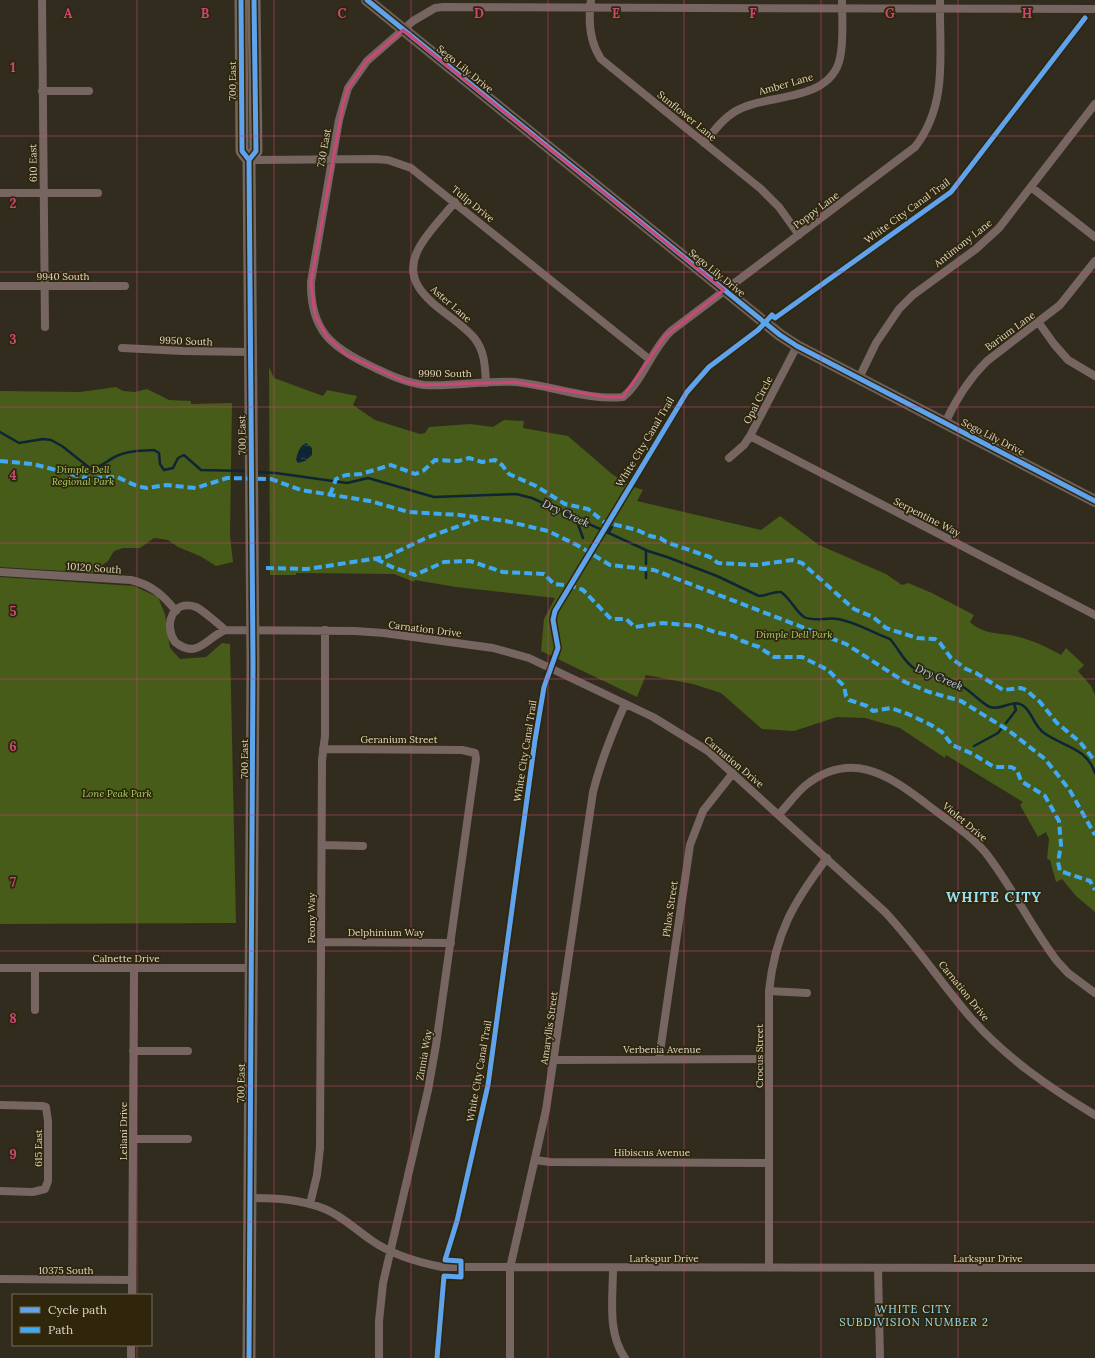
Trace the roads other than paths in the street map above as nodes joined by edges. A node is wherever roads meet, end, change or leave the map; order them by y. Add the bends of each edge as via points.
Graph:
1 (42, 0) edge
2 (241, 0) edge
3 (254, 0) edge
4 (366, 0) edge
5 (590, 4) edge
6 (745, 4) edge
7 (842, 4) edge
8 (940, 4) edge
9 (1095, 9) edge
10 (403, 30) junction
11 (42, 91) junction
12 (89, 91) dead end
13 (1095, 104) edge
14 (704, 144) junction
15 (332, 159) junction
16 (249, 160) junction
17 (1031, 187) junction
18 (0, 193) edge
19 (44, 193) junction
20 (98, 193) dead end
21 (455, 202) junction
22 (799, 235) junction
23 (1095, 237) edge
24 (1095, 261) edge
25 (0, 286) edge
26 (44, 286) junction
27 (125, 286) dead end
28 (724, 290) junction
29 (311, 292) joint
30 (1039, 323) junction
31 (45, 327) dead end
32 (797, 346) junction
33 (122, 348) dead end
34 (250, 352) junction
35 (649, 360) junction
36 (1095, 376) edge
37 (859, 378) junction
38 (486, 383) junction
39 (623, 397) joint
40 (945, 423) junction
41 (750, 436) junction
42 (729, 458) dead end
43 (1095, 501) edge
44 (0, 572) edge
45 (176, 611) junction
46 (1095, 615) edge
47 (225, 630) junction
48 (253, 630) junction
49 (325, 630) junction
50 (625, 704) junction
51 (323, 749) junction
52 (475, 753) joint
53 (733, 773) junction
54 (779, 814) junction
55 (322, 845) junction
56 (363, 846) dead end
57 (827, 858) junction
58 (321, 942) junction
59 (451, 943) junction
60 (0, 968) edge
61 (35, 968) junction
62 (134, 968) junction
63 (252, 968) junction
64 (769, 991) junction
65 (807, 993) dead end
66 (1095, 993) edge
67 (35, 1010) dead end
68 (133, 1051) junction
69 (188, 1051) dead end
70 (659, 1059) junction
71 (769, 1059) junction
72 (555, 1060) junction
73 (0, 1105) edge
74 (1095, 1115) edge
75 (133, 1139) junction
76 (188, 1139) dead end
77 (535, 1160) junction
78 (769, 1163) junction
79 (0, 1191) edge
80 (249, 1198) junction
81 (310, 1204) junction
82 (390, 1251) junction
83 (510, 1268) junction
84 (613, 1268) junction
85 (769, 1268) junction
86 (878, 1268) junction
87 (1095, 1268) edge
88 (0, 1279) edge
89 (132, 1280) junction
90 (132, 1294) edge
91 (131, 1346) edge
92 (131, 1358) edge
93 (249, 1358) edge
94 (379, 1358) edge
95 (510, 1358) edge
96 (625, 1358) edge
97 (880, 1358) edge

1 - 11 street, 610 East
2 - 16 main road, 700 East via 242,151
3 - 16 main road, 700 East via 256,151
4 - 10 main road, Sego Lily Drive
5 - 6 street, 730 East
5 - 10 street, 730 East via 443,6 422,15
5 - 14 street, Sunflower Lane via 591,39 601,59
6 - 7 street, 730 East
7 - 8 street, 730 East
7 - 14 street, Amber Lane via 840,59 828,79 807,91 742,107 723,121
8 - 9 street, 730 East
8 - 22 street, Poppy Lane via 938,98 923,136 904,156
10 - 15 street, 730 East via 367,61 348,88
10 - 28 main road, Sego Lily Drive
11 - 12 street
11 - 19 street, 610 East
13 - 17 street, Antimony Lane
14 - 22 street, Sunflower Lane via 770,197
15 - 16 street, Tulip Drive
15 - 21 street, Tulip Drive via 376,159 400,163 422,176
15 - 29 street, 730 East
16 - 34 main road, 700 East
17 - 23 street
17 - 37 street, Antimony Lane via 999,228 913,295 899,309 876,343
18 - 19 street
19 - 20 street
19 - 26 street, 610 East
21 - 35 street, Tulip Drive
21 - 38 street, Aster Lane via 419,248 415,258 415,275 421,291 428,300 477,342 484,356
22 - 28 street, Poppy Lane
24 - 30 street, Barium Lane via 1060,306
25 - 26 street, 9940 South
26 - 27 street, 9940 South
26 - 31 street, 610 East
28 - 32 main road, Sego Lily Drive
28 - 35 street, Poppy Lane via 671,331
29 - 38 street, 9990 South via 315,315 327,338 348,355 406,382 424,385
30 - 36 street via 1068,360
30 - 40 street, Barium Lane via 998,352 978,371 960,393
32 - 37 main road, Sego Lily Drive
32 - 41 street, Opal Circle
33 - 34 street, 9950 South
34 - 48 main road, 700 East
35 - 39 street, Poppy Lane
37 - 40 main road, Sego Lily Drive
38 - 39 street, 9990 South via 514,382 606,398
40 - 43 main road, Sego Lily Drive
41 - 42 street, Opal Circle
41 - 46 street, Serpentine Way
44 - 45 street, 10120 South via 131,580 157,591
45 - 47 street via 189,606 197,608
45 - 47 street via 170,619 169,629 174,642 183,647 200,648 213,636
47 - 48 street
48 - 49 street, Carnation Drive
48 - 63 main road, 700 East
49 - 50 street, Carnation Drive via 384,633 511,652 529,658
49 - 51 street, Peony Way
50 - 53 street, Carnation Drive via 681,733 708,751
50 - 72 street, Amaryllis Street via 607,744 593,792
51 - 52 street, Geranium Street via 462,750
51 - 55 street, Peony Way
52 - 59 street, Zinnia Way via 476,766
53 - 54 street, Carnation Drive
53 - 70 street, Phlox Street via 703,811 690,845
54 - 57 street, Carnation Drive
54 - 66 street, Violet Drive via 805,786 827,773 856,768 871,770 902,784 975,842 993,864 1057,962
55 - 56 street
55 - 58 street, Peony Way
57 - 64 street, Crocus Street via 803,890 785,923 774,957
57 - 74 street, Carnation Drive via 906,934 951,994 997,1046 1028,1071
58 - 59 street, Delphinium Way
58 - 81 street, Peony Way via 319,1162
59 - 82 street, Zinnia Way via 428,1090
60 - 61 street, Calnette Drive
61 - 62 street, Calnette Drive
61 - 67 street
62 - 63 street, Calnette Drive
62 - 68 street, Leilani Drive
63 - 80 main road, 700 East
64 - 65 street
64 - 71 street, Crocus Street
68 - 69 street
68 - 75 street, Leilani Drive
70 - 71 street, Verbenia Avenue
70 - 72 street, Verbenia Avenue
71 - 78 street, Crocus Street
72 - 77 street, Amaryllis Street
73 - 79 street, 615 East via 35,1105 46,1108 48,1120 48,1181 45,1188 33,1192
75 - 76 street
75 - 89 street, Leilani Drive
77 - 78 street, Hibiscus Avenue
77 - 83 street, Amaryllis Street
78 - 85 street, Crocus Street
80 - 81 street, Larkspur Drive via 285,1198
80 - 93 main road, 700 East
81 - 82 street, Larkspur Drive via 326,1209
82 - 83 street, Larkspur Drive via 423,1264 442,1267
82 - 94 street, Zinnia Way via 380,1302
83 - 84 street, Larkspur Drive
83 - 95 street, Amaryllis Street
84 - 85 street, Larkspur Drive
84 - 96 street via 614,1331
85 - 86 street, Larkspur Drive
86 - 87 street, Larkspur Drive
86 - 97 street
88 - 89 street, 10375 South
89 - 90 street, Leilani Drive
91 - 92 street

